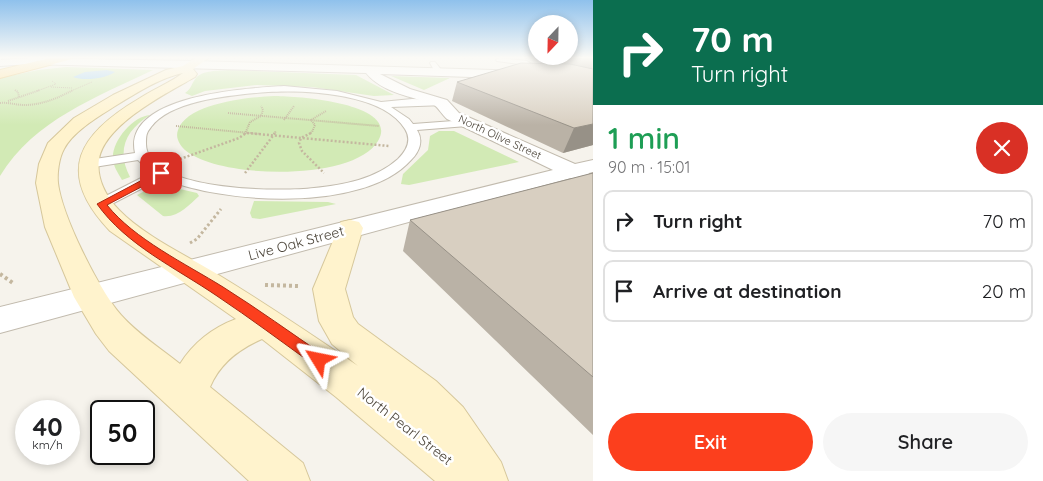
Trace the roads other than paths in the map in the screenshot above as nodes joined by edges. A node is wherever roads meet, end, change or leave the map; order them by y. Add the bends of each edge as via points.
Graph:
1 (156, 79) edge
2 (182, 79) edge
3 (382, 79) edge
4 (481, 79) edge
5 (574, 79) edge
6 (593, 84) edge
7 (459, 86) dead end
8 (445, 97) junction
9 (378, 105) junction
10 (467, 123) junction
11 (411, 127) junction
12 (142, 156) junction
13 (88, 164) junction
14 (586, 172) edge
15 (161, 173) junction
16 (102, 204) junction
17 (350, 228) junction
18 (192, 255) junction
19 (90, 297) junction
20 (0, 320) edge
21 (267, 324) junction
22 (186, 393) junction
23 (285, 481) edge
24 (474, 481) edge
25 (483, 481) edge

1 - 19 main road via 80,121 55,147 49,164 47,183 58,227
2 - 13 main road via 113,124 96,146
3 - 8 street, North Olive Street via 429,100
4 - 7 street
5 - 6 street
8 - 9 lane
8 - 10 street, North Olive Street via 445,109
9 - 11 lane via 403,118
9 - 12 lane via 345,95 306,90 261,90 217,95 178,106 149,123 138,144
10 - 11 lane
10 - 14 street, North Olive Street
11 - 15 lane via 415,137 413,148 405,160 375,177 339,188 267,195 232,193
12 - 13 lane
12 - 15 lane
13 - 16 main road, North Pearl Street via 93,189
14 - 17 street, Live Oak Street
15 - 16 lane
16 - 18 main road, North Pearl Street via 130,234
17 - 18 street, Live Oak Street
17 - 25 main road via 329,289 337,321 345,334 421,395 447,422
18 - 19 street, Live Oak Street
18 - 21 main road, North Pearl Street
19 - 20 street, Live Oak Street
19 - 22 main road via 122,340
21 - 22 main road via 242,331 219,344 193,374
21 - 24 main road, North Pearl Street via 364,393
22 - 23 main road

